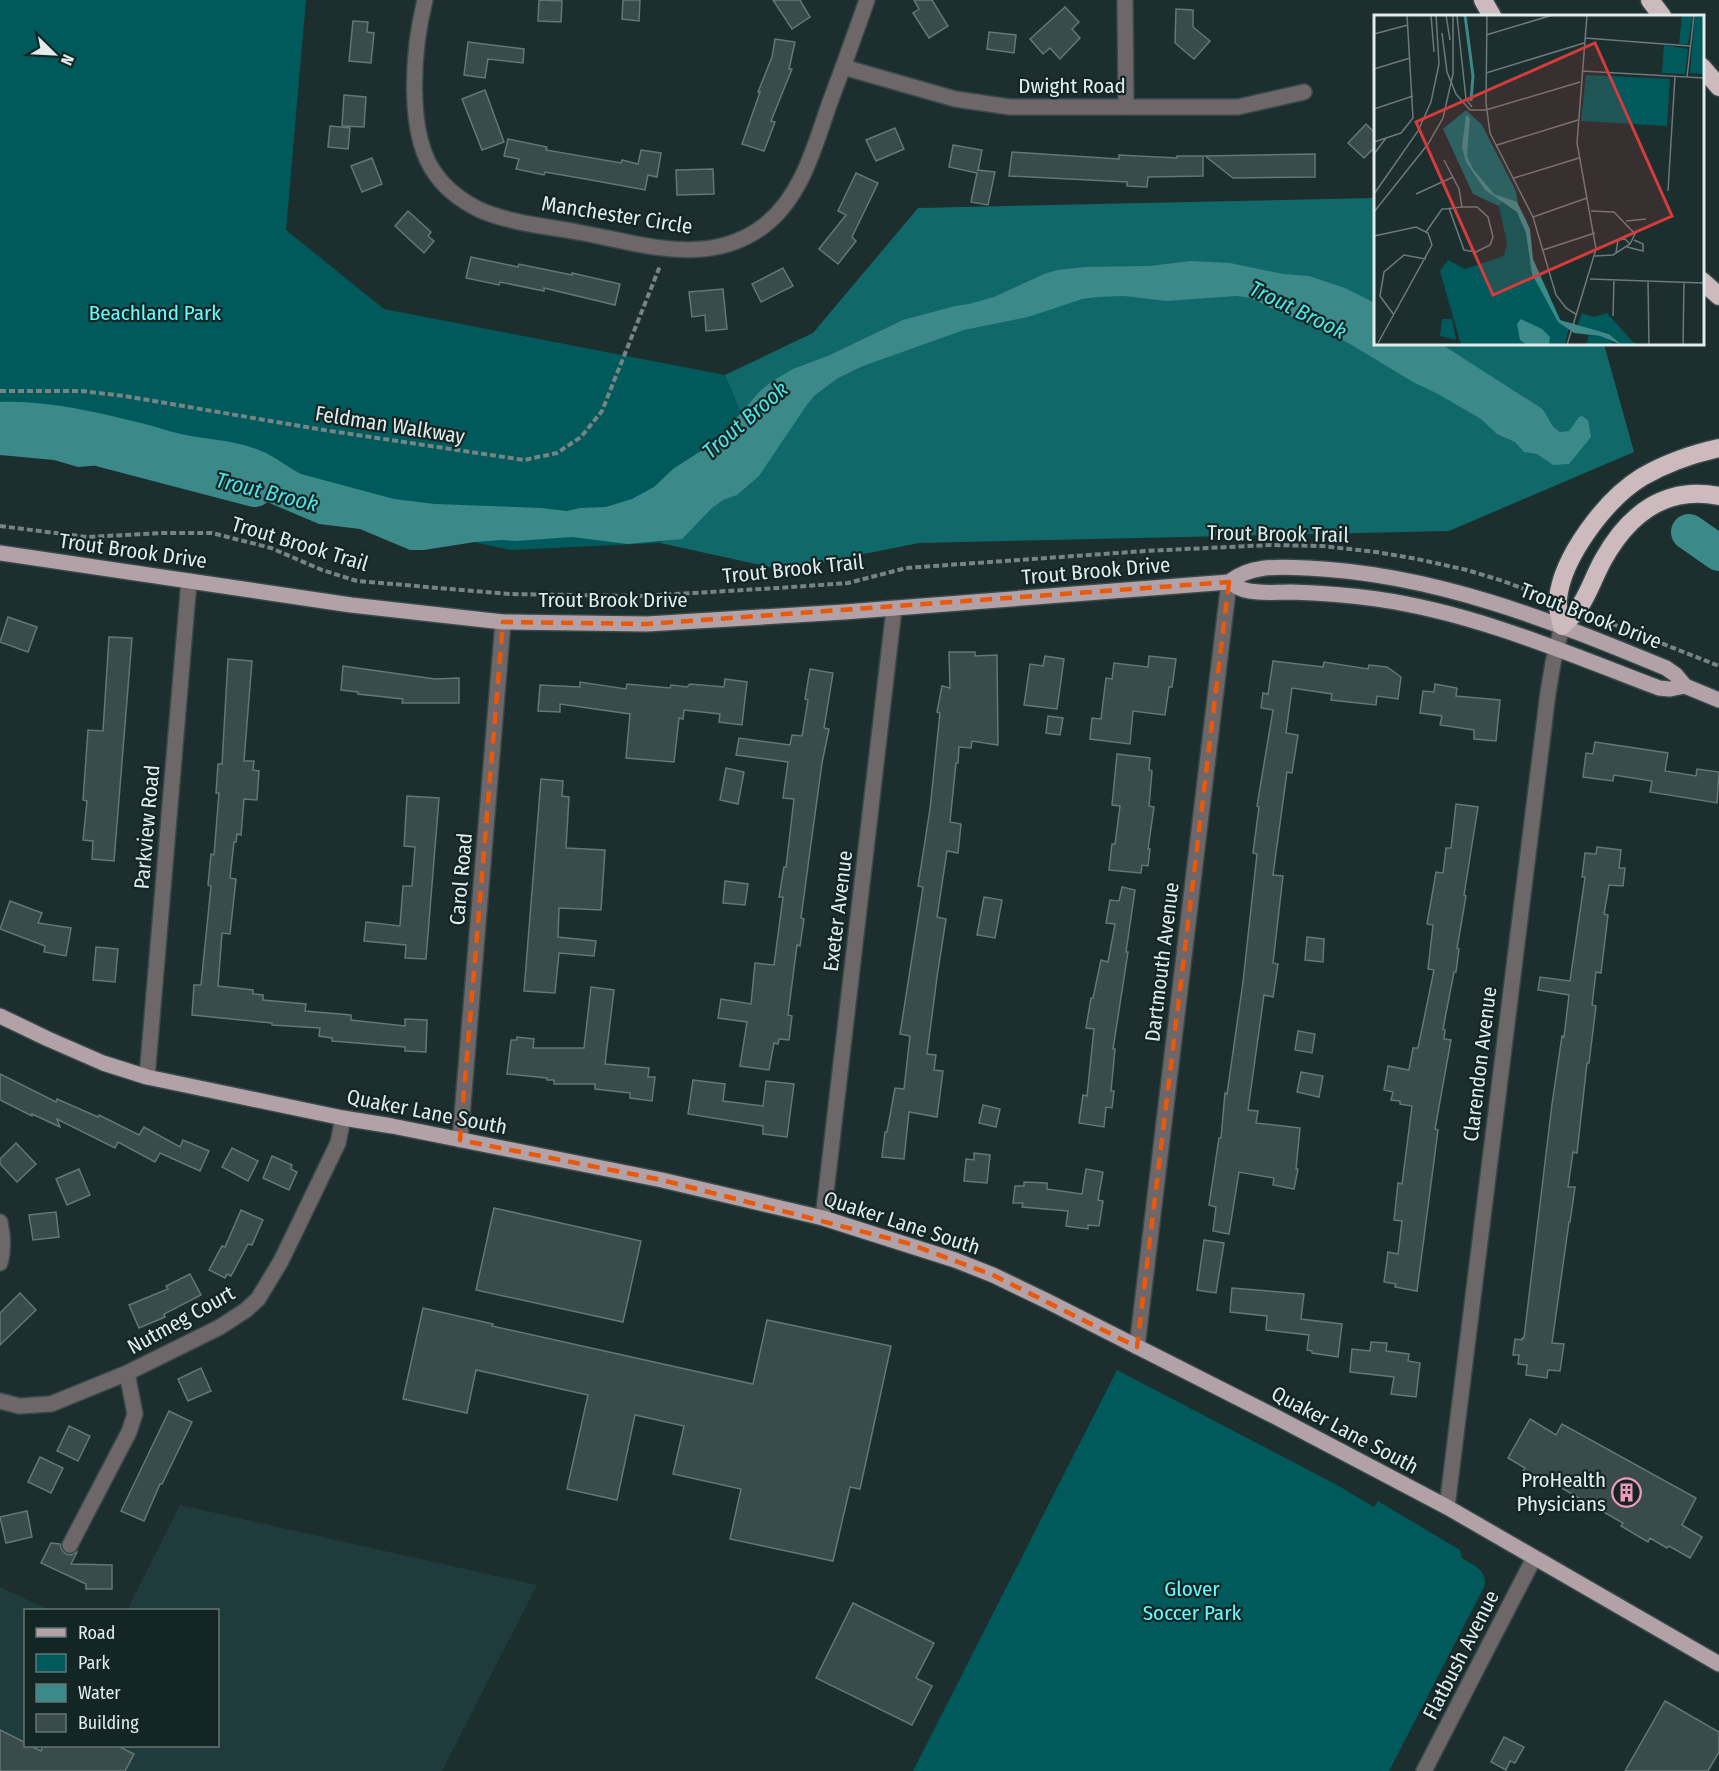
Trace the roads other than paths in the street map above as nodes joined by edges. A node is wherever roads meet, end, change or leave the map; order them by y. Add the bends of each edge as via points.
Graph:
1 (425, 0) edge
2 (867, 0) edge
3 (1125, 0) edge
4 (1483, 0) edge
5 (1650, 0) edge
6 (1491, 15) edge
7 (1661, 15) edge
8 (843, 67) junction
9 (1704, 69) edge
10 (1719, 87) edge
11 (1304, 92) dead end
12 (1126, 107) junction
13 (1704, 283) edge
14 (1719, 296) edge
15 (1719, 448) edge
16 (1719, 496) edge
17 (0, 553) edge
18 (189, 581) junction
19 (1229, 582) junction
20 (894, 609) junction
21 (503, 622) junction
22 (1562, 626) junction
23 (1556, 649) junction
24 (1685, 686) junction
25 (1719, 700) edge
26 (0, 1016) edge
27 (147, 1077) junction
28 (343, 1118) junction
29 (460, 1140) junction
30 (823, 1218) junction
31 (0, 1222) edge
32 (0, 1263) edge
33 (1137, 1347) junction
34 (127, 1373) junction
35 (0, 1401) edge
36 (1446, 1507) junction
37 (70, 1545) dead end
38 (1534, 1558) junction
39 (1719, 1664) edge
40 (1424, 1771) edge

1 - 8 street, Manchester Circle via 416,73 417,127 429,162 446,186 469,204 513,220 667,249 722,247 746,238 779,212 802,177
2 - 8 street, Manchester Circle
3 - 12 street
4 - 6 highway
5 - 7 highway
8 - 12 street, Dwight Road via 955,99 1010,107
9 - 10 highway
11 - 12 street, Dwight Road via 1238,107
13 - 14 highway
15 - 22 highway via 1681,459 1641,478 1596,520 1575,552 1561,587 1558,602
16 - 22 highway via 1676,495 1639,516 1612,546 1581,608
17 - 18 main road, Trout Brook Drive
18 - 21 main road, Trout Brook Drive
18 - 27 street, Parkview Road
19 - 20 main road, Trout Brook Drive
19 - 22 main road, Trout Brook Drive via 1258,568 1355,572 1462,593
19 - 23 main road, Trout Brook Drive via 1250,591 1352,596 1419,606 1474,620
19 - 33 street, Dartmouth Avenue
20 - 21 main road, Trout Brook Drive via 647,624
20 - 30 street, Exeter Avenue
21 - 29 street, Carol Road
22 - 23 street, Clarendon Avenue
22 - 24 main road, Trout Brook Drive via 1666,668
23 - 24 main road, Trout Brook Drive via 1659,688
23 - 36 street, Clarendon Avenue
24 - 25 main road, Trout Brook Drive
26 - 27 main road, Quaker Lane South via 103,1063
27 - 28 main road, Quaker Lane South
28 - 29 main road, Quaker Lane South
28 - 34 street, Nutmeg Court via 338,1143 281,1261 258,1299 234,1319
29 - 30 main road, Quaker Lane South via 662,1180
30 - 33 main road, Quaker Lane South via 983,1271
31 - 32 street
33 - 36 main road, Quaker Lane South
34 - 35 street, Nutmeg Court via 51,1404 19,1406
34 - 37 street via 135,1414
36 - 38 main road, Quaker Lane South
38 - 39 main road, Quaker Lane South
38 - 40 street, Flatbush Avenue

